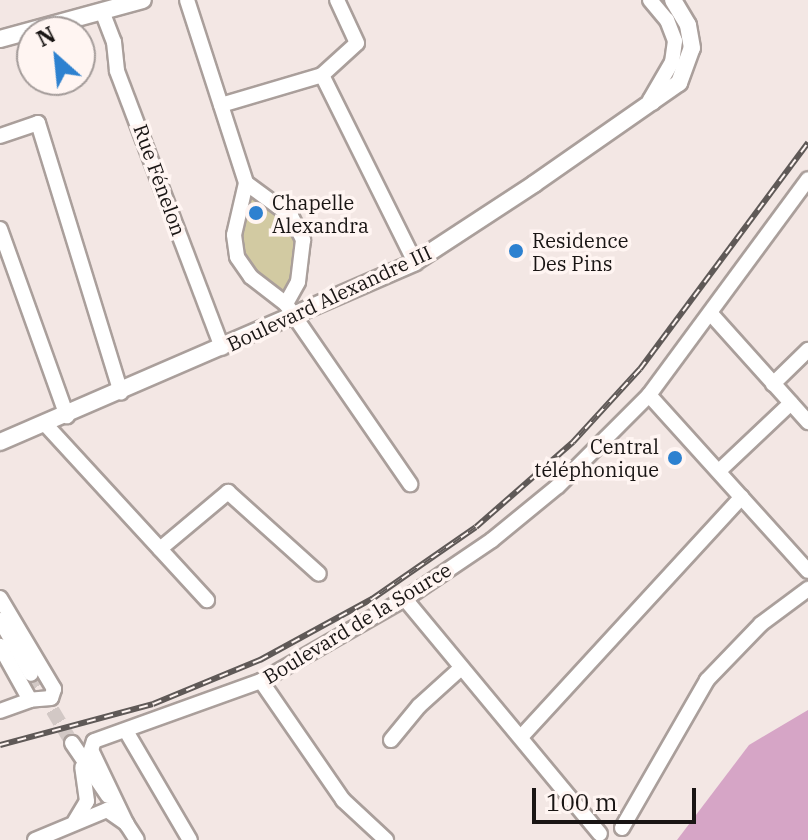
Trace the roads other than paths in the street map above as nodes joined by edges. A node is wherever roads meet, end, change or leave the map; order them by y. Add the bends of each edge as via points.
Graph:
1 (143, 0) edge
2 (187, 0) edge
3 (337, 0) edge
4 (650, 0) edge
5 (673, 0) edge
6 (102, 11) junction
7 (0, 39) edge
8 (322, 75) junction
9 (653, 103) junction
10 (221, 105) junction
11 (0, 136) edge
12 (808, 179) edge
13 (246, 183) junction
14 (0, 229) edge
15 (415, 262) junction
16 (290, 310) junction
17 (712, 315) junction
18 (222, 348) junction
19 (808, 350) edge
20 (773, 384) junction
21 (121, 392) junction
22 (649, 395) junction
23 (791, 403) junction
24 (67, 416) junction
25 (808, 422) edge
26 (46, 425) junction
27 (0, 442) edge
28 (719, 471) junction
29 (410, 484) dead end
30 (742, 497) junction
31 (160, 549) junction
32 (808, 571) edge
33 (319, 574) dead end
34 (808, 589) edge
35 (0, 598) edge
36 (405, 599) junction
37 (207, 600) dead end
38 (0, 620) edge
39 (0, 646) edge
40 (461, 668) junction
41 (31, 674) tunnel mouth
42 (47, 677) junction
43 (261, 681) junction
44 (28, 695) junction
45 (0, 711) edge
46 (126, 731) junction
47 (521, 737) junction
48 (391, 740) dead end
49 (74, 823) junction
50 (127, 825) junction
51 (623, 834) edge
52 (598, 837) edge
53 (35, 840) edge
54 (137, 840) edge
55 (190, 840) edge
56 (386, 840) edge

1 - 6 main road
2 - 10 street
3 - 8 street via 357,43
4 - 9 street via 667,20 675,41 672,62
5 - 9 main road, Boulevard Alexandre III via 688,25 691,60 679,83
6 - 7 main road
6 - 18 street, Rue Fénelon via 117,71
8 - 10 street
8 - 15 street
9 - 15 main road, Boulevard Alexandre III
10 - 13 street
11 - 21 street via 38,123
12 - 17 street, Boulevard de la Source
13 - 16 street via 234,235 237,257 251,277
13 - 16 street via 291,216 303,240
14 - 24 street
15 - 16 main road, Boulevard Alexandre III
16 - 18 main road, Boulevard Alexandre III
16 - 29 street
17 - 20 street
17 - 22 street, Boulevard de la Source
18 - 21 main road, Boulevard Alexandre III
19 - 20 street
20 - 23 street
21 - 24 main road, Boulevard Alexandre III
22 - 28 street
22 - 36 street, Boulevard de la Source via 558,486
23 - 25 street
23 - 28 street
24 - 26 main road, Boulevard Alexandre III
26 - 27 main road, Boulevard Alexandre III
26 - 31 street
28 - 30 street
30 - 32 street
30 - 47 street
31 - 33 street via 228,492
31 - 37 street
34 - 51 street via 761,624 697,697
35 - 42 street
36 - 40 street
36 - 43 street, Boulevard de la Source
38 - 41 street
39 - 44 street
40 - 47 street
40 - 48 street
42 - 44 street via 33,680
42 - 44 street via 54,689 51,698
43 - 46 street, Boulevard de la Source
43 - 56 street via 343,800
44 - 45 street
46 - 50 street, Boulevard de la Source via 91,746
46 - 55 street
47 - 52 street
49 - 50 street via 107,810
49 - 50 street via 88,788 74,747
49 - 53 street
50 - 54 street
51 - 52 street via 612,824

